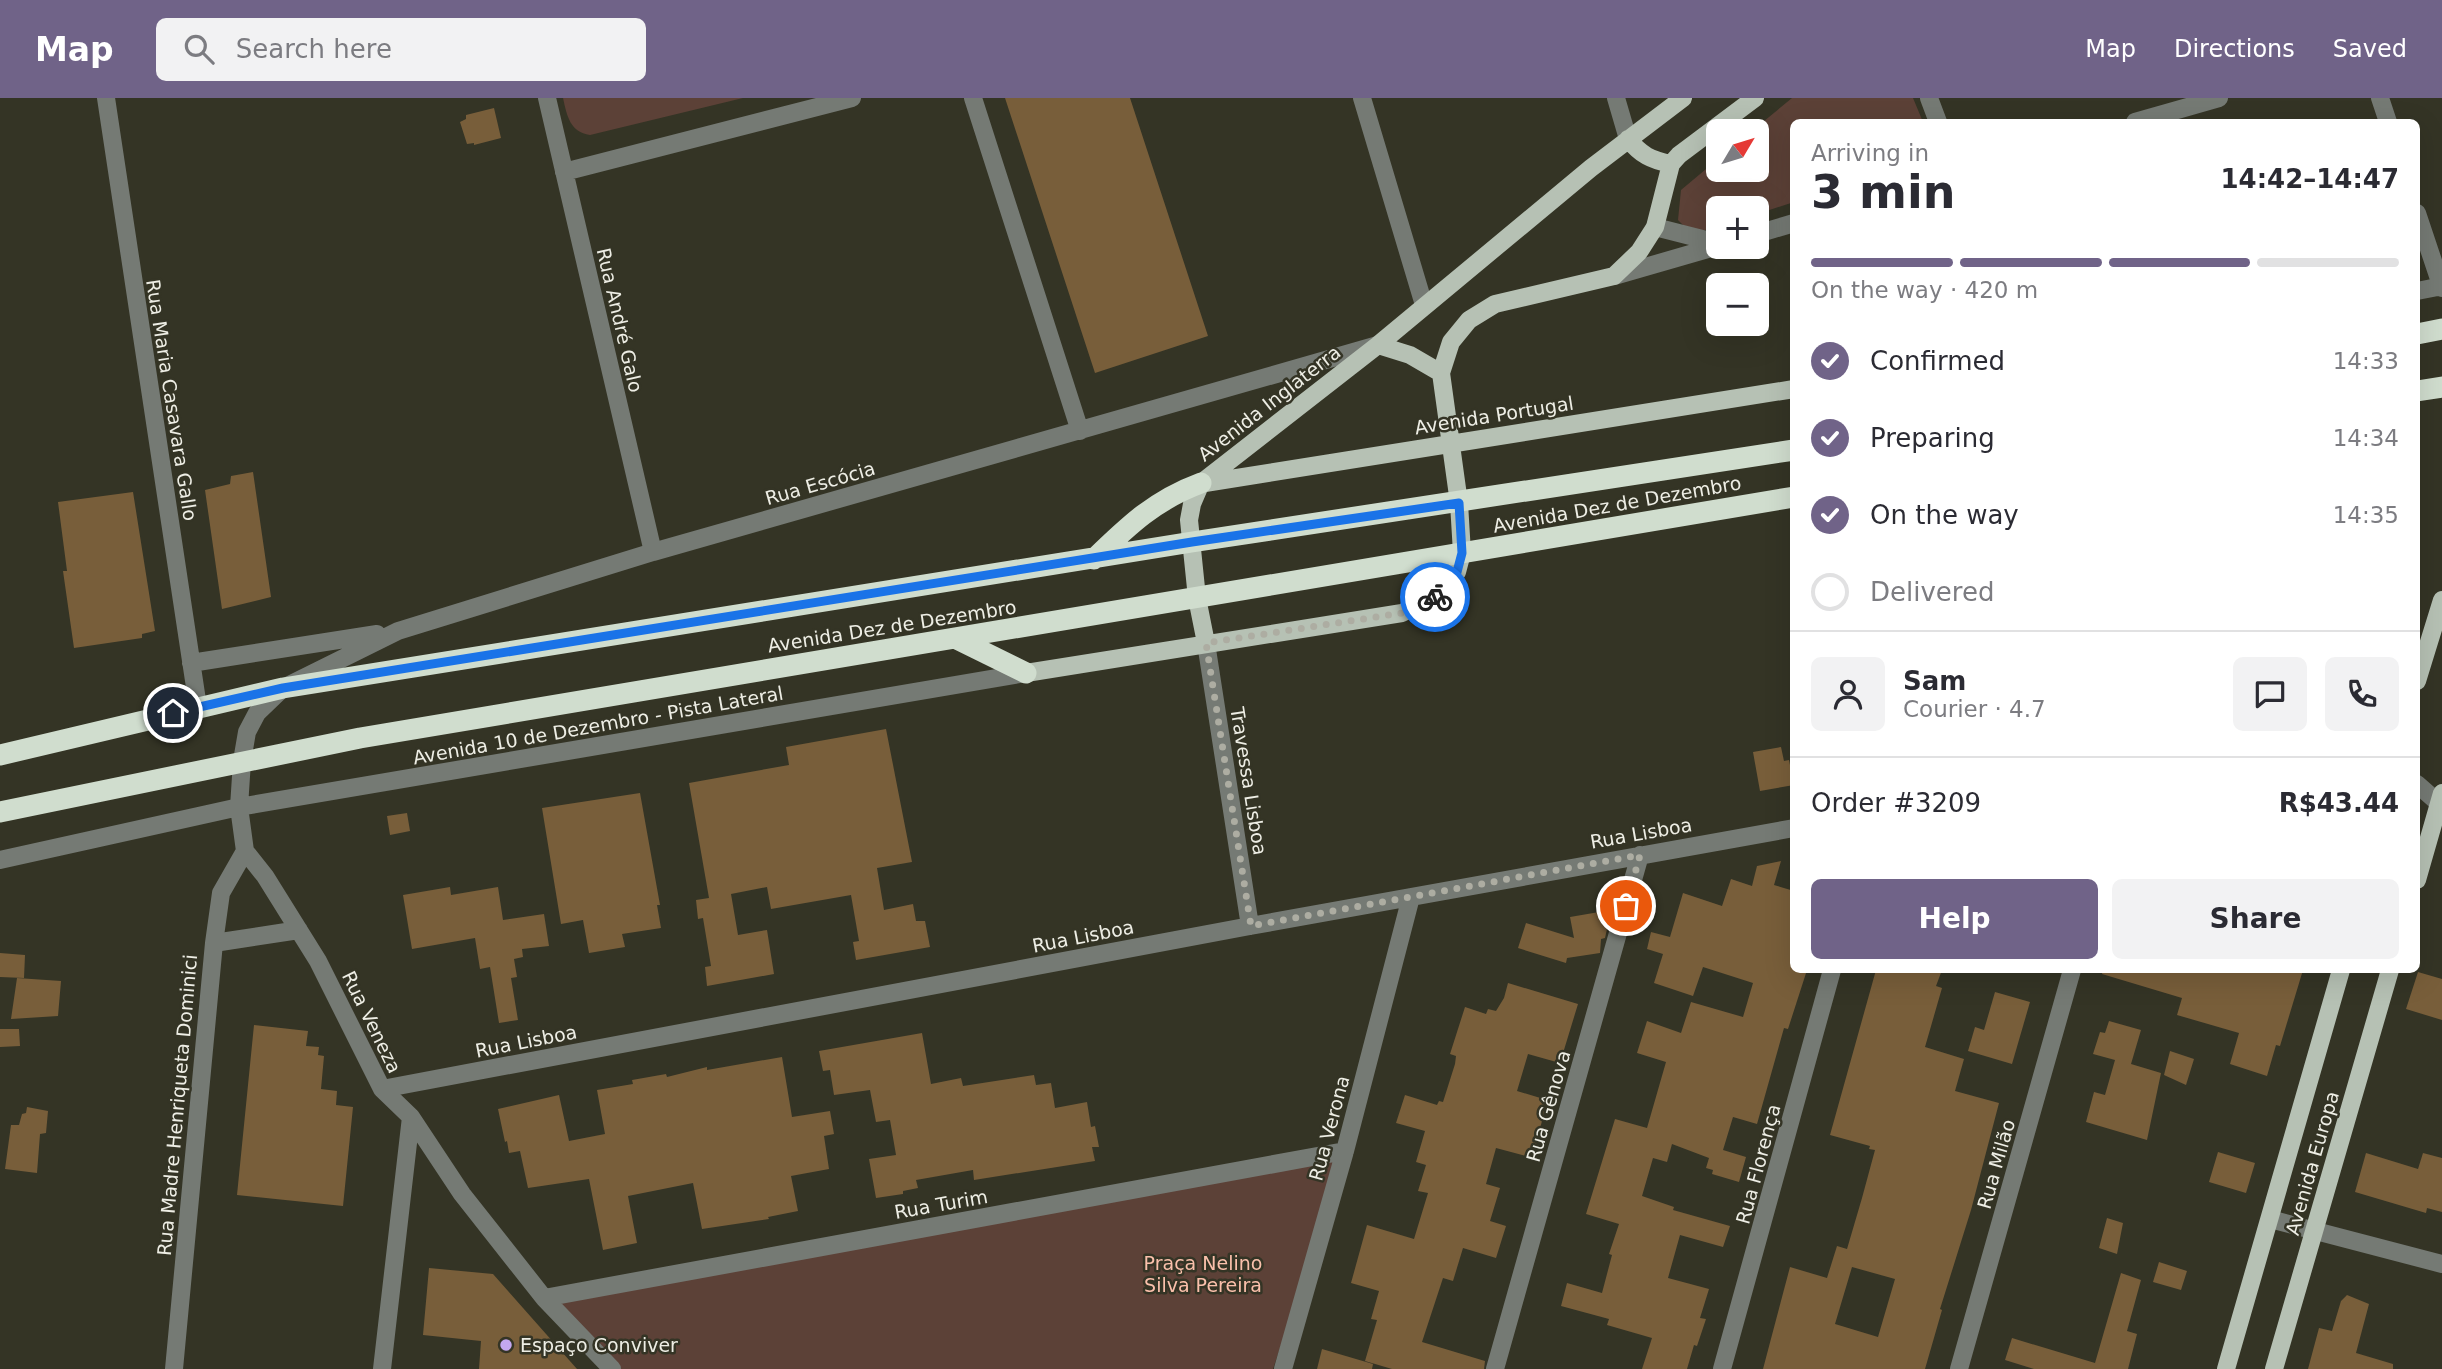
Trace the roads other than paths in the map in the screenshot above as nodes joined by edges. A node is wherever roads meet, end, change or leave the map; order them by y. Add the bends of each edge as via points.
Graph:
1 (106, 98) edge
2 (547, 98) edge
3 (852, 98) edge
4 (974, 98) edge
5 (1362, 98) edge
6 (1616, 98) edge
7 (1683, 98) edge
8 (1755, 98) edge
9 (1929, 98) edge
10 (2219, 98) edge
11 (2380, 98) edge
12 (825, 102) edge
13 (1937, 119) edge
14 (2146, 119) edge
15 (2387, 119) edge
16 (1628, 139) junction
17 (1671, 164) junction
18 (564, 172) junction
19 (2420, 222) edge
20 (1790, 224) edge
21 (1655, 228) junction
22 (1769, 230) edge
23 (1706, 241) edge
24 (1706, 248) edge
25 (1614, 276) junction
26 (2441, 287) edge
27 (2420, 290) edge
28 (1424, 306) junction
29 (2442, 329) edge
30 (2420, 333) edge
31 (1378, 345) junction
32 (1441, 373) junction
33 (2442, 387) edge
34 (1790, 390) edge
35 (2420, 391) edge
36 (1080, 431) junction
37 (1450, 443) junction
38 (1790, 451) edge
39 (1202, 483) junction
40 (1790, 498) edge
41 (1459, 503) junction
42 (1192, 542) junction
43 (653, 552) junction
44 (1462, 553) junction
45 (1094, 559) junction
46 (1196, 598) junction
47 (2442, 600) edge
48 (398, 631) junction
49 (955, 638) junction
50 (1206, 643) junction
51 (191, 663) junction
52 (2420, 671) edge
53 (1026, 673) junction
54 (283, 688) junction
55 (198, 707) junction
56 (0, 755) edge
57 (242, 761) junction
58 (2420, 786) edge
59 (2441, 802) edge
60 (239, 807) junction
61 (0, 812) edge
62 (1790, 829) edge
63 (245, 851) junction
64 (1640, 855) junction
65 (0, 860) edge
66 (2420, 870) edge
67 (1411, 897) junction
68 (1251, 926) junction
69 (299, 930) junction
70 (214, 943) junction
71 (1831, 973) edge
72 (2071, 973) edge
73 (2340, 973) edge
74 (2389, 973) edge
75 (382, 1090) junction
76 (411, 1117) junction
77 (1345, 1151) junction
78 (2270, 1219) junction
79 (2314, 1231) junction
80 (2442, 1265) edge
81 (544, 1298) junction
82 (174, 1369) edge
83 (382, 1369) edge
84 (612, 1369) edge
85 (1283, 1369) edge
86 (1495, 1369) edge
87 (1722, 1369) edge
88 (1959, 1369) edge
89 (2226, 1369) edge
90 (2274, 1369) edge

1 - 51 street, Rua Maria Casavara Gallo
2 - 18 street, Rua André Galo
3 - 12 street
4 - 36 street
5 - 28 street
6 - 16 street
7 - 16 main road, Avenida Inglaterra
8 - 17 main road
9 - 13 street
10 - 14 street
11 - 15 street
12 - 18 street
16 - 17 main road via 1649,159
16 - 28 main road, Avenida Inglaterra
17 - 21 main road
18 - 43 street, Rua André Galo
19 - 26 street
20 - 22 street
21 - 23 street
21 - 25 main road
24 - 25 street
25 - 32 main road via 1495,304 1469,320 1451,342
26 - 27 street
28 - 31 main road, Avenida Inglaterra
29 - 30 highway
31 - 32 main road via 1410,355
31 - 36 street, Rua Escócia
31 - 39 main road, Avenida Inglaterra
32 - 37 main road
33 - 35 highway
34 - 37 main road, Avenida Portugal
36 - 43 street, Rua Escócia
37 - 39 main road, Avenida Portugal
37 - 41 main road
38 - 41 highway, Avenida Dez de Dezembro
39 - 42 main road, Avenida Inglaterra via 1189,520
39 - 45 highway via 1174,494 1135,520
40 - 44 highway, Avenida Dez de Dezembro
41 - 42 highway, Avenida Dez de Dezembro
41 - 44 main road
42 - 45 highway, Avenida Dez de Dezembro
42 - 46 main road, Avenida Inglaterra
43 - 48 street, Rua Escócia
44 - 46 highway, Avenida Dez de Dezembro
44 - 50 main road via 1457,572 1436,596 1402,613
45 - 54 highway, Avenida Dez de Dezembro
46 - 49 highway, Avenida Dez de Dezembro
46 - 50 main road, Avenida Inglaterra
47 - 52 main road
48 - 51 street
48 - 54 street, Rua Escócia
49 - 53 highway
49 - 57 highway, Avenida Dez de Dezembro
50 - 53 main road, Avenida 10 de Dezembro - Pista Lateral
50 - 68 street, Travessa Lisboa
51 - 55 street, Rua Maria Casavara Gallo
53 - 60 street, Avenida 10 de Dezembro - Pista Lateral
54 - 55 highway, Avenida Dez de Dezembro
54 - 57 street, Rua Escócia via 257,713 247,732
55 - 56 highway, Avenida Dez de Dezembro
57 - 60 street
57 - 61 highway, Avenida Dez de Dezembro
58 - 59 street
59 - 66 main road
60 - 63 street
60 - 65 street, Avenida 10 de Dezembro - Pista Lateral
62 - 64 street, Rua Lisboa
63 - 69 street, Rua Veneza
63 - 70 street, Rua Madre Henriqueta Dominici via 221,893
64 - 67 street, Rua Lisboa
64 - 86 street, Rua Gênova
67 - 68 street, Rua Lisboa
67 - 77 street, Rua Verona
68 - 75 street, Rua Lisboa
69 - 70 street
69 - 75 street, Rua Veneza
70 - 82 street, Rua Madre Henriqueta Dominici
71 - 87 street, Rua Florença
72 - 88 street, Rua Milão
73 - 78 main road, Avenida Europa
74 - 79 main road, Avenida Europa
75 - 76 street, Rua Veneza
76 - 81 street, Rua Veneza via 462,1194
76 - 83 street
77 - 81 street, Rua Turim
77 - 85 street, Rua Verona
78 - 79 street
78 - 89 main road, Avenida Europa
79 - 80 street
79 - 90 main road, Avenida Europa
81 - 84 street, Rua Veneza

